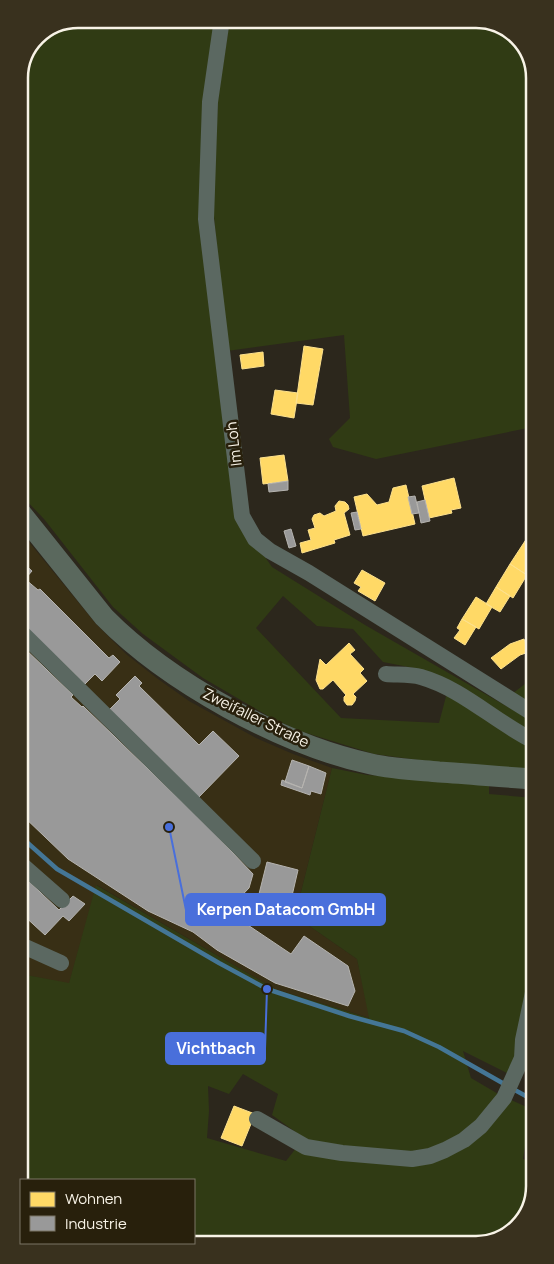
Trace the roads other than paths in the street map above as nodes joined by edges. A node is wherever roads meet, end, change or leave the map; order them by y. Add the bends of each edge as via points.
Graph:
1 (221, 28) edge
2 (28, 522) edge
3 (28, 639) edge
4 (386, 674) dead end
5 (526, 709) edge
6 (526, 737) edge
7 (526, 778) edge
8 (253, 860) dead end
9 (28, 870) edge
10 (62, 900) dead end
11 (28, 948) edge
12 (61, 963) dead end
13 (526, 1026) edge
14 (526, 1053) edge
15 (526, 1064) edge
16 (258, 1119) dead end

1 - 5 street, Im Loh via 210,102 206,219 244,521 256,539 270,551
2 - 7 main road, Zweifaller Straße via 118,632 166,669 230,709 296,740 370,764
3 - 8 street
4 - 6 street via 420,677 456,692
9 - 10 street
11 - 12 street
13 - 14 street via 523,1040
15 - 16 street via 481,1126 438,1154 412,1159 306,1147

